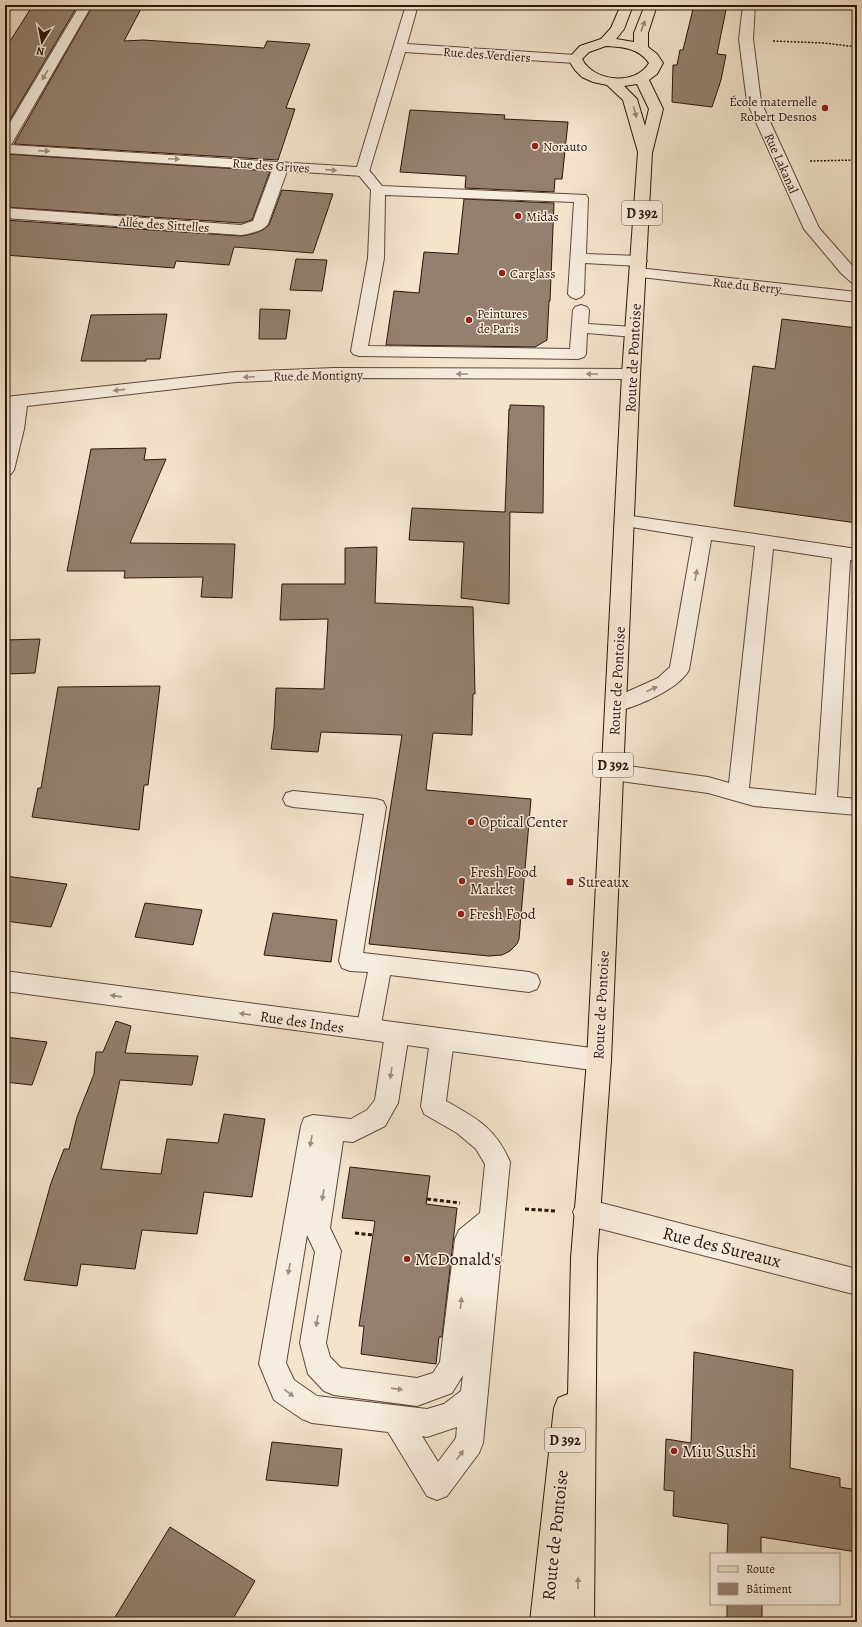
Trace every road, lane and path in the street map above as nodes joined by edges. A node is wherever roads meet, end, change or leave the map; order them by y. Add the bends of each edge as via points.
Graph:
1 (86, 5) edge
2 (412, 5) edge
3 (626, 5) edge
4 (651, 5) edge
5 (749, 5) edge
6 (746, 39) junction
7 (606, 42) junction
8 (857, 47) edge
9 (399, 48) junction
10 (641, 48) junction
11 (575, 59) junction
12 (641, 78) junction
13 (612, 82) junction
14 (5, 143) edge
15 (5, 149) edge
16 (645, 153) junction
17 (857, 160) edge
18 (781, 162) junction
19 (281, 166) junction
20 (363, 172) junction
21 (378, 190) junction
22 (5, 213) edge
23 (578, 258) junction
24 (638, 267) junction
25 (857, 279) edge
26 (576, 294) dead end
27 (857, 297) edge
28 (581, 310) dead end
29 (580, 328) junction
30 (634, 332) junction
31 (632, 374) junction
32 (12, 402) edge
33 (5, 470) edge
34 (625, 521) junction
35 (703, 533) junction
36 (765, 542) junction
37 (849, 554) edge
38 (616, 705) junction
39 (612, 772) junction
40 (738, 794) junction
41 (293, 799) dead end
42 (826, 804) junction
43 (857, 807) edge
44 (381, 964) junction
45 (5, 981) edge
46 (529, 982) dead end
47 (368, 1030) junction
48 (397, 1034) junction
49 (442, 1040) junction
50 (599, 1060) junction
51 (333, 1129) junction
52 (586, 1212) junction
53 (493, 1218) junction
54 (584, 1258) junction
55 (857, 1282) edge
56 (474, 1398) junction
57 (396, 1420) junction
58 (546, 1622) edge
59 (578, 1622) edge

1 -> 14 street
2 - 9 street
3 - 7 main road via 617,29
10 -> 4 main road via 641,33
5 - 6 street, Rue Lakanal
6 - 8 path
6 - 18 street, Rue Lakanal via 754,102
7 - 10 main road via 624,43
7 - 11 main road via 590,45 580,51
9 - 11 street, Rue des Verdiers
9 - 20 street
10 - 12 main road via 652,55 656,63 652,72
11 - 13 main road via 577,67 584,74
12 - 13 main road via 627,82
12 - 16 main road, Route de Pontoise / D 392 via 656,109
13 -> 16 main road, Route de Pontoise / D 392 via 630,99
15 -> 19 street, Rue des Grives
16 - 24 main road, Route de Pontoise / D 392
17 - 18 path
18 - 25 street, Rue Lakanal via 812,229
19 -> 20 street, Rue des Grives
19 - 22 street, Allée des Sittelles via 260,224 241,230
20 - 21 lane
21 - 23 lane via 581,198
21 - 29 lane via 376,258 359,351 578,354
23 - 24 lane
23 - 26 lane
24 - 27 street, Rue du Berry
24 - 30 main road, Route de Pontoise / D 392
28 - 29 lane
29 - 30 lane
30 - 31 main road, Route de Pontoise / D 392
31 -> 32 street, Rue de Montigny via 334,373 251,376
31 - 34 main road, Route de Pontoise / D 392
32 - 33 street via 15,429
34 - 35 lane
34 - 38 main road, Route de Pontoise / D 392
35 - 36 lane
38 -> 35 lane via 666,683 679,670
36 - 37 lane
36 - 40 lane
37 - 42 lane
38 - 39 main road, Route de Pontoise / D 392
39 - 40 lane via 708,785
39 - 50 main road, Route de Pontoise / D 392
40 - 42 lane via 754,798
41 - 44 lane via 376,807 350,961
42 - 43 lane
44 - 46 lane
44 - 47 lane
47 -> 45 street, Rue des Indes
47 - 48 street, Rue des Indes
48 - 49 street, Rue des Indes
48 -> 51 lane via 386,1103 376,1118 353,1131
49 - 50 street, Rue des Indes
49 - 53 lane via 433,1106 466,1125 485,1141 498,1162
50 - 52 main road, Route de Pontoise / D 392
51 -> 53 lane via 317,1229 328,1251 313,1343 318,1364 334,1381 417,1392 442,1383 454,1366 468,1239
51 -> 57 lane via 313,1126 272,1364 284,1390 312,1409
52 - 54 main road, Route de Pontoise / D 392
52 - 55 street, Rue des Sureaux
53 - 56 lane
54 - 58 main road, Route de Pontoise / D 392
59 -> 54 main road, Route de Pontoise / D 392
56 - 57 lane via 452,1415 426,1424
57 -> 56 lane via 437,1486 469,1444

